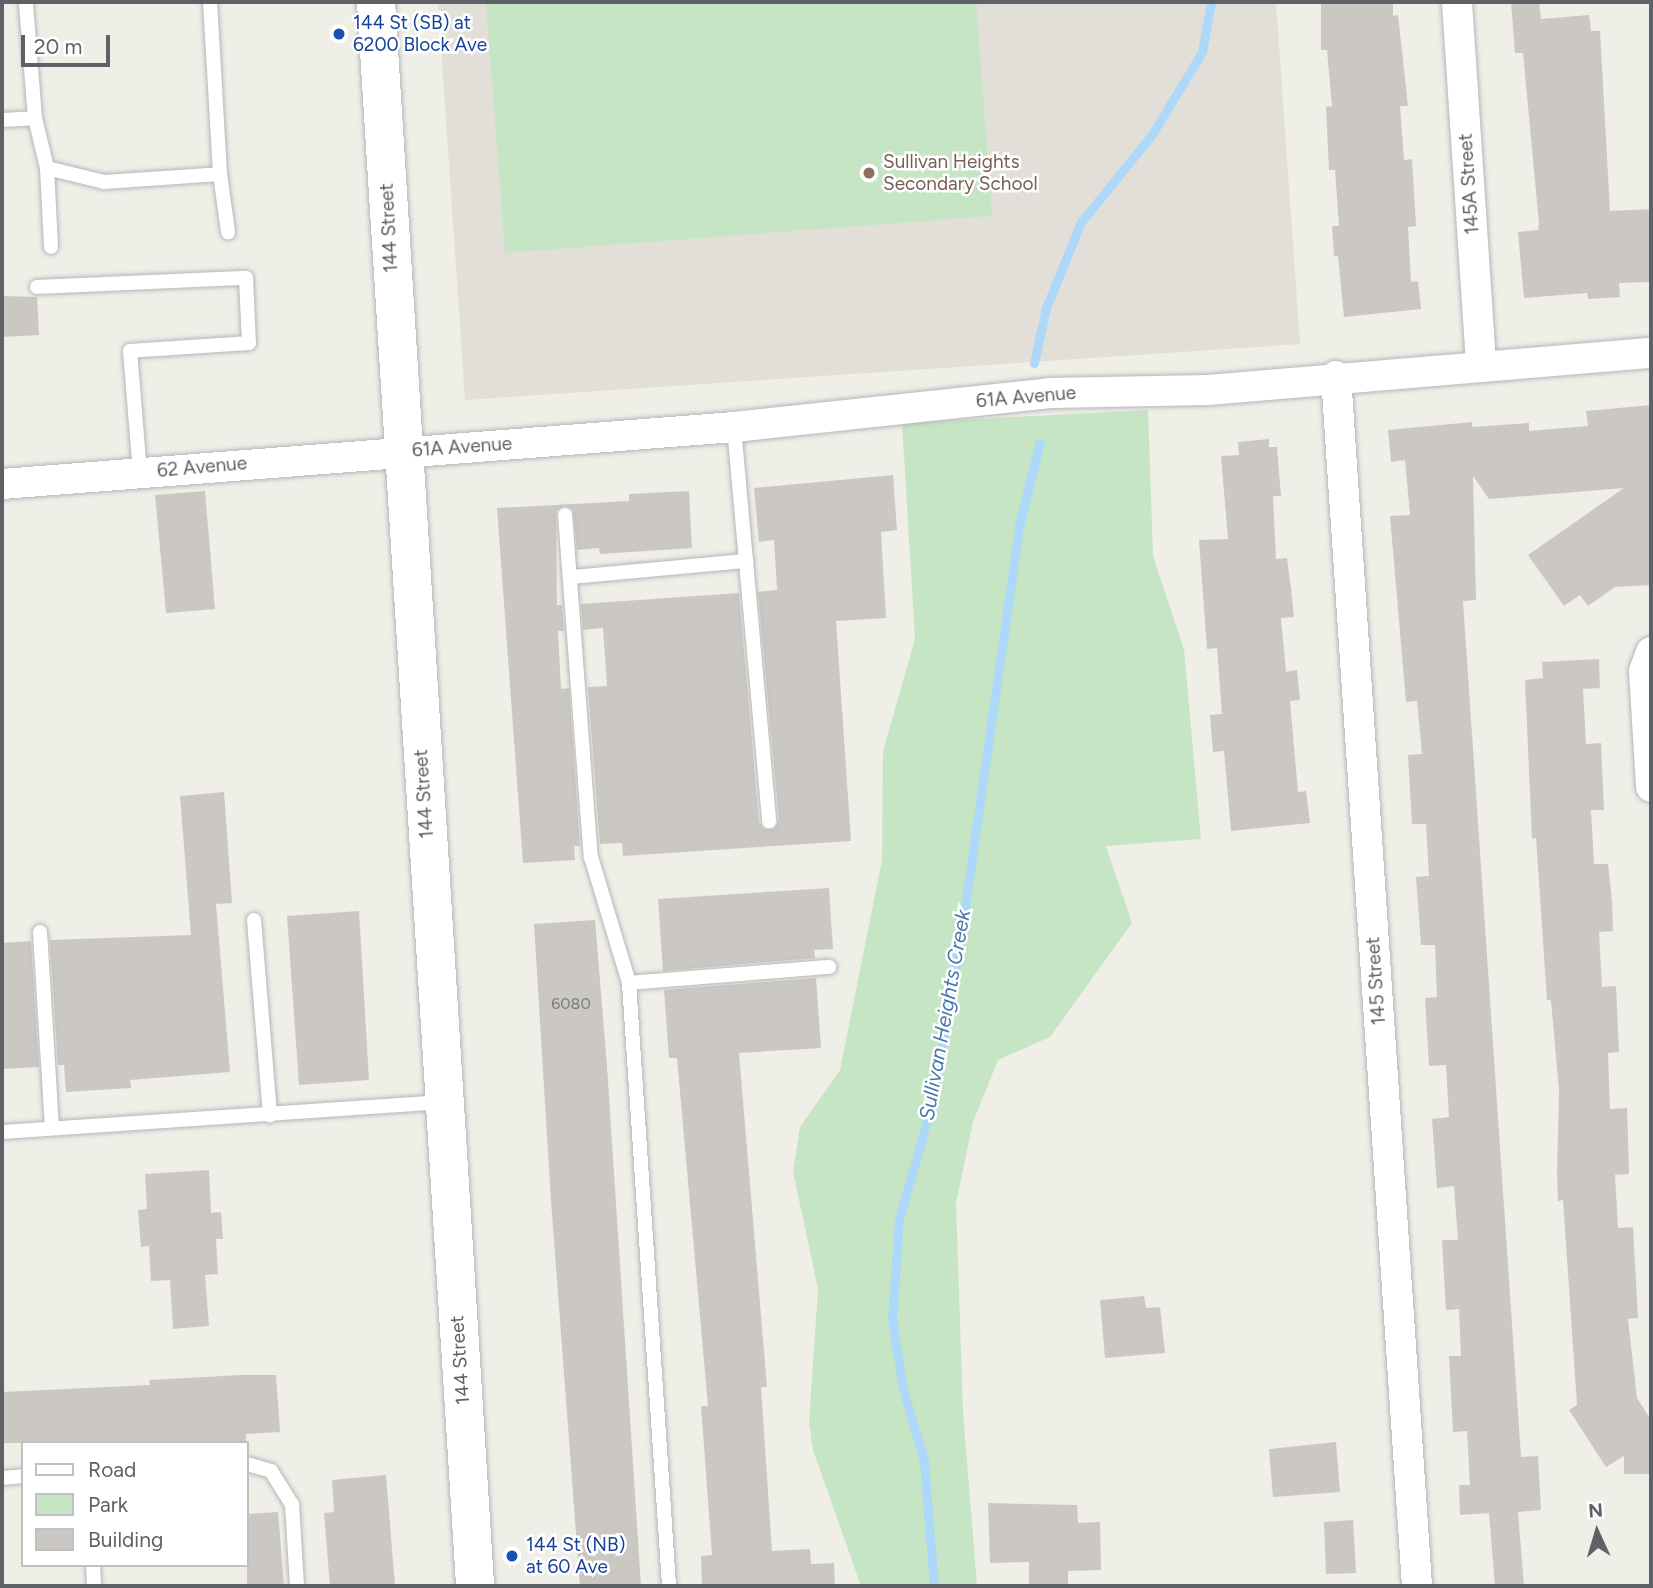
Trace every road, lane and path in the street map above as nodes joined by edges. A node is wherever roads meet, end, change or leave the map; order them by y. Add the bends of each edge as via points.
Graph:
1 (210, 2) edge
2 (376, 2) edge
3 (1457, 2) edge
4 (26, 4) dead end
5 (35, 118) junction
6 (2, 120) edge
7 (47, 168) junction
8 (220, 174) junction
9 (228, 232) dead end
10 (51, 247) dead end
11 (37, 287) dead end
12 (1651, 353) edge
13 (1481, 366) junction
14 (1336, 376) junction
15 (734, 427) junction
16 (402, 451) junction
17 (140, 472) junction
18 (2, 484) edge
19 (565, 515) dead end
20 (746, 561) junction
21 (572, 577) junction
22 (1651, 652) edge
23 (1651, 787) edge
24 (769, 821) dead end
25 (254, 920) dead end
26 (40, 932) dead end
27 (829, 967) dead end
28 (629, 983) junction
29 (444, 1102) junction
30 (270, 1115) junction
31 (52, 1128) junction
32 (2, 1132) edge
33 (248, 1464) edge
34 (21, 1476) edge
35 (2, 1478) edge
36 (93, 1567) edge
37 (94, 1586) edge
38 (298, 1586) edge
39 (475, 1586) edge
40 (669, 1586) edge
41 (1417, 1586) edge

1 - 8 lane
2 - 16 main road, 144 Street
3 - 13 street, 145A Street
4 - 5 lane
5 - 6 lane
5 - 7 lane
7 - 8 lane via 104,182
7 - 10 lane
8 - 9 lane
11 - 17 lane via 246,278 248,343 130,351
12 - 13 street, 61A Avenue
13 - 14 street, 61A Avenue
14 - 15 street, 61A Avenue via 1208,390 1050,393
14 - 41 street, 145 Street
15 - 16 street, 61A Avenue
15 - 20 lane
16 - 17 street, 62 Avenue
16 - 29 main road, 144 Street
17 - 18 street, 62 Avenue
19 - 21 lane
20 - 21 lane
20 - 24 lane
21 - 28 lane via 592,857
22 - 23 street via 1644,671
25 - 30 lane
26 - 31 lane
27 - 28 lane
28 - 40 lane
29 - 30 lane
29 - 39 main road, 144 Street
30 - 31 lane
31 - 32 lane
33 - 38 lane via 271,1471 292,1504
34 - 35 lane
36 - 37 lane

